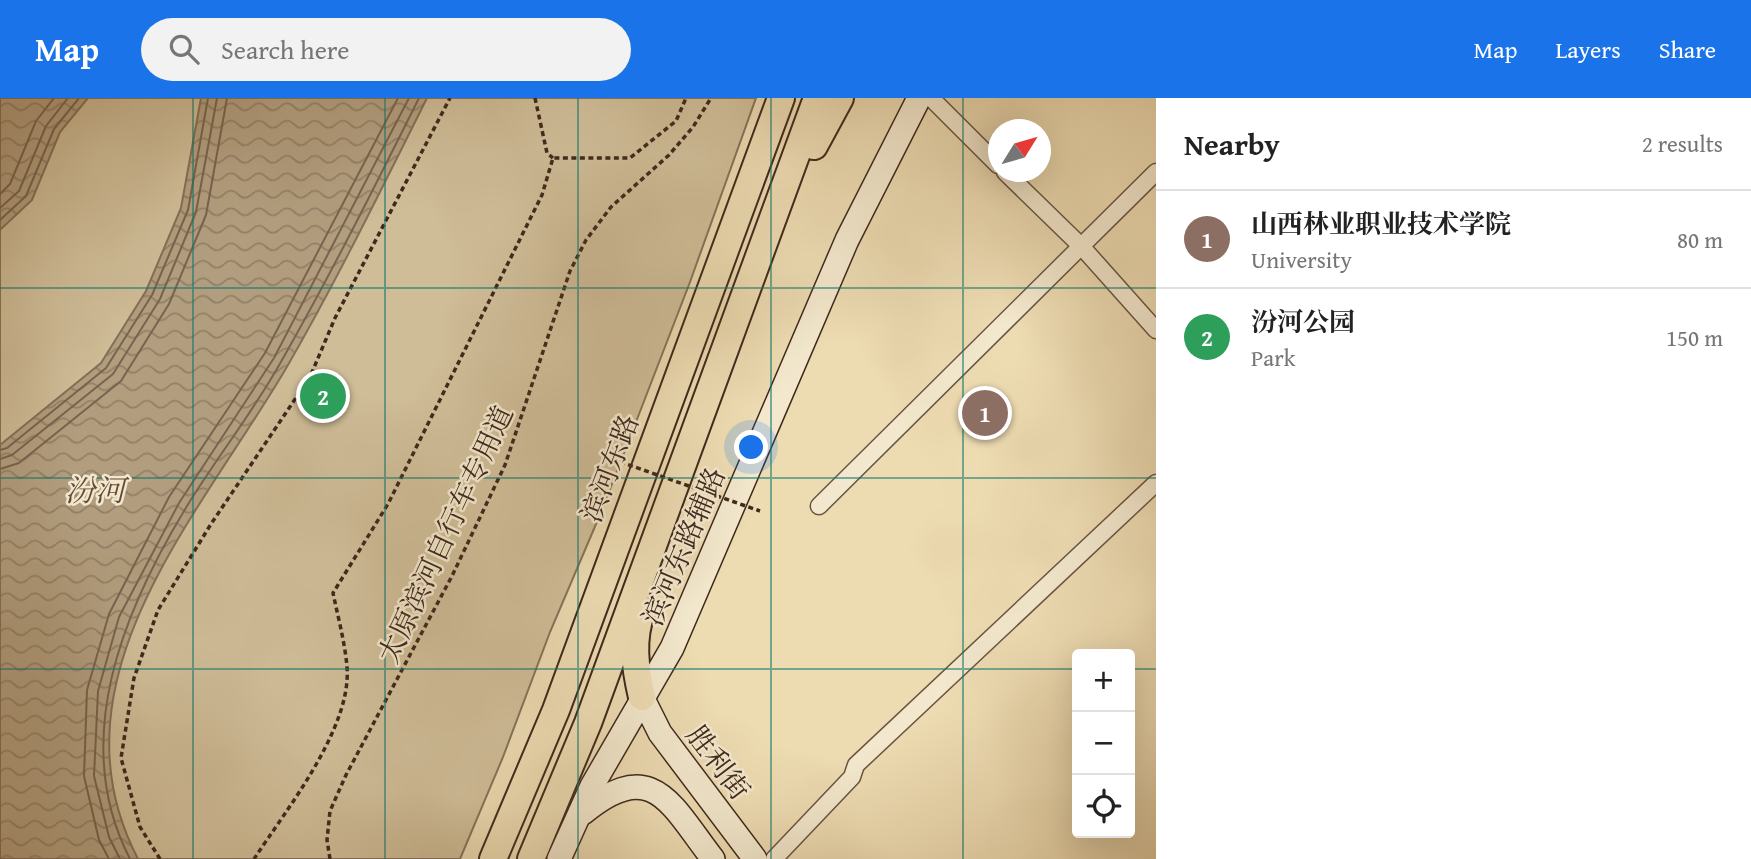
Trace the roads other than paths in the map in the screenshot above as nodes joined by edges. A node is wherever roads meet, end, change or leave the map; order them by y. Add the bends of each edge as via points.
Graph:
1 (781, 98) edge
2 (817, 98) edge
3 (840, 98) edge
4 (919, 98) edge
5 (931, 98) edge
6 (988, 154) edge
7 (1156, 172) edge
8 (1016, 182) edge
9 (775, 218) junction
10 (1082, 247) junction
11 (1156, 330) edge
12 (696, 426) junction
13 (1156, 483) edge
14 (819, 506) dead end
15 (642, 697) junction
16 (688, 769) junction
17 (664, 796) junction
18 (578, 817) junction
19 (493, 859) edge
20 (531, 859) edge
21 (559, 859) edge
22 (713, 859) edge
23 (755, 859) edge
24 (774, 859) edge

1 - 19 highway, 滨河东路 via 556,710
2 - 9 highway
3 - 9 highway
4 - 15 main road, 滨河东路辅路 via 847,240 672,648
5 - 6 street
7 - 10 street
8 - 10 street
9 - 12 highway
10 - 11 street
10 - 14 street
12 - 15 highway via 694,475 635,630 635,666
12 - 20 highway via 588,723
13 - 24 street via 856,765 852,777
15 - 16 main road, 胜利街 via 660,733
15 - 18 main road, 滨河东路辅路
16 - 17 main road via 670,773
16 - 23 main road, 胜利街
17 - 18 main road via 646,787 626,787 608,793
17 - 22 main road
18 - 21 main road, 滨河东路辅路

